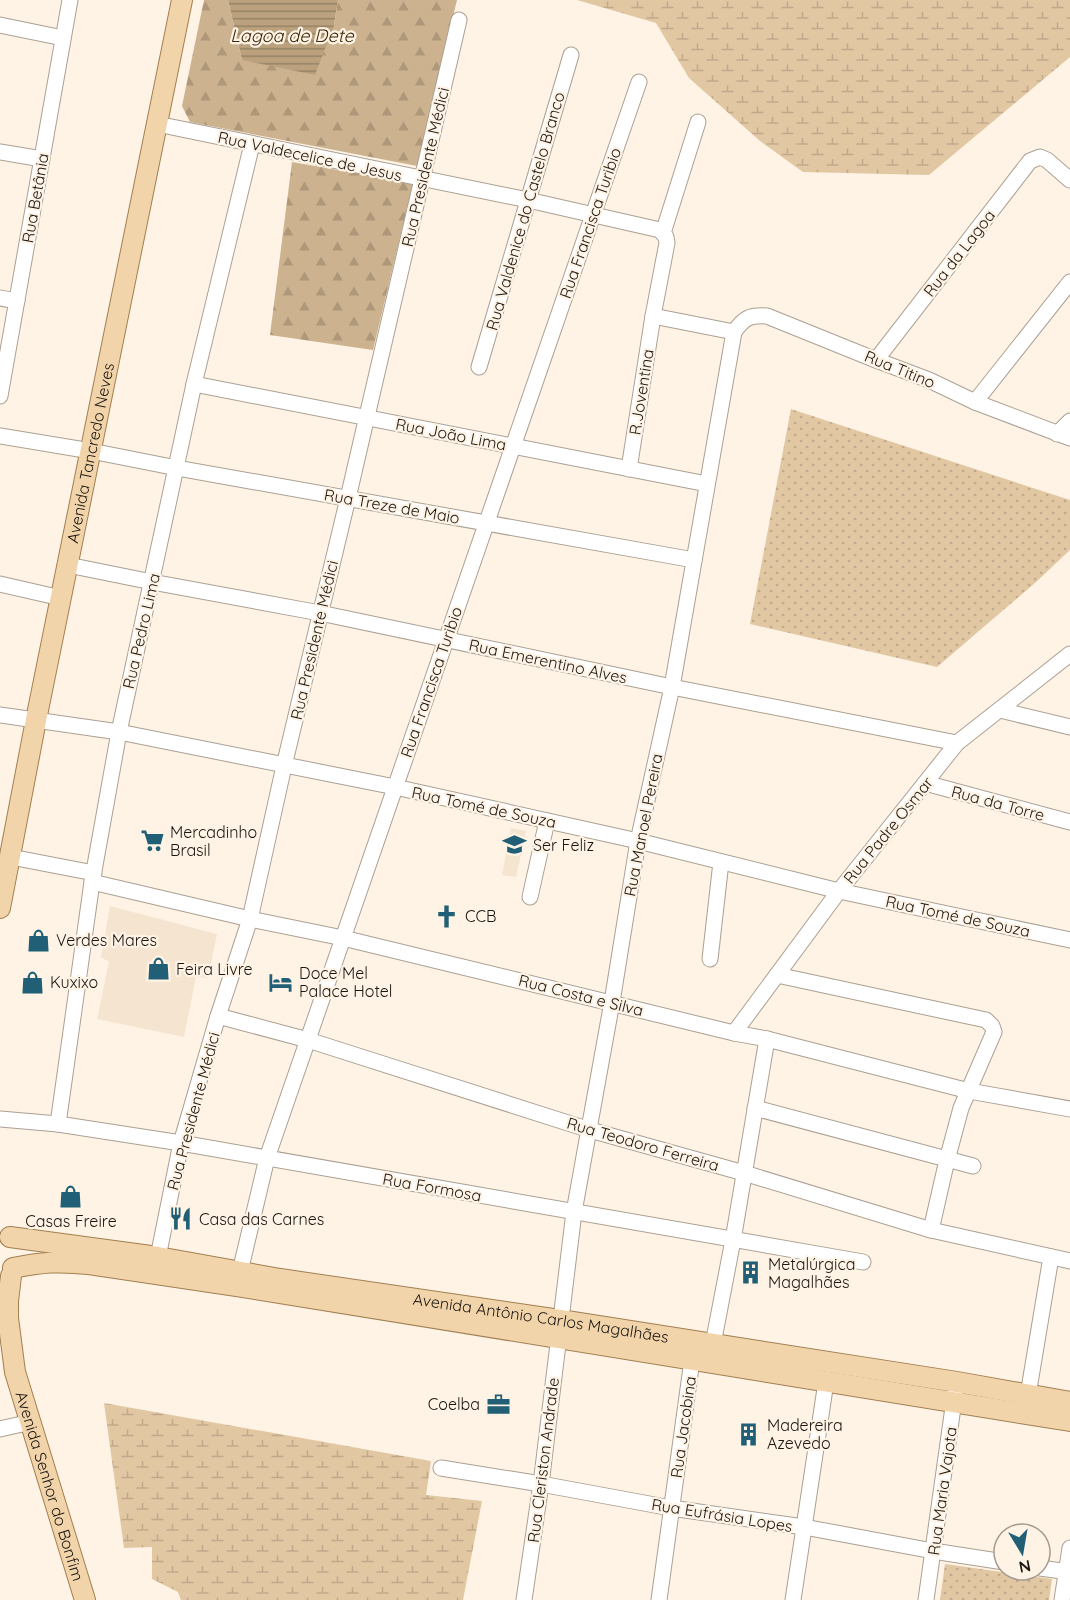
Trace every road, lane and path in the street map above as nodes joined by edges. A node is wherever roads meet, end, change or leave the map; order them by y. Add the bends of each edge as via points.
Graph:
1 (70, 0) edge
2 (182, 0) edge
3 (459, 20) dead end
4 (0, 25) edge
5 (63, 38) junction
6 (571, 55) dead end
7 (639, 82) dead end
8 (698, 122) dead end
9 (157, 124) junction
10 (252, 144) junction
11 (0, 152) edge
12 (42, 159) junction
13 (422, 178) junction
14 (1070, 180) edge
15 (528, 200) junction
16 (593, 216) junction
17 (665, 238) junction
18 (1070, 282) edge
19 (0, 298) edge
20 (17, 301) junction
21 (653, 316) junction
22 (734, 332) junction
23 (876, 360) junction
24 (479, 367) dead end
25 (194, 384) junction
26 (0, 396) edge
27 (975, 402) junction
28 (366, 417) junction
29 (1070, 421) edge
30 (0, 436) edge
31 (1064, 436) edge
32 (513, 446) junction
33 (91, 451) junction
34 (177, 468) junction
35 (629, 469) junction
36 (707, 484) junction
37 (348, 498) junction
38 (487, 523) junction
39 (694, 560) junction
40 (68, 565) junction
41 (152, 582) junction
42 (0, 585) edge
43 (61, 598) junction
44 (320, 613) junction
45 (446, 640) junction
46 (1070, 654) edge
47 (672, 687) junction
48 (1000, 710) junction
49 (0, 715) edge
50 (36, 720) junction
51 (1070, 727) edge
52 (119, 732) junction
53 (957, 743) junction
54 (284, 766) junction
55 (925, 783) junction
56 (395, 787) junction
57 (547, 821) junction
58 (1070, 822) edge
59 (638, 841) junction
60 (11, 857) junction
61 (721, 862) junction
62 (93, 877) junction
63 (839, 891) junction
64 (530, 897) dead end
65 (0, 908) edge
66 (250, 919) junction
67 (343, 938) junction
68 (1070, 940) edge
69 (710, 959) dead end
70 (777, 975) junction
71 (612, 1002) junction
72 (218, 1016) junction
73 (734, 1033) junction
74 (767, 1039) junction
75 (308, 1040) junction
76 (969, 1092) junction
77 (755, 1108) junction
78 (1070, 1109) edge
79 (0, 1119) edge
80 (58, 1124) junction
81 (590, 1130) junction
82 (181, 1143) junction
83 (267, 1158) junction
84 (947, 1160) junction
85 (973, 1166) dead end
86 (744, 1173) junction
87 (574, 1212) junction
88 (931, 1230) junction
89 (5, 1236) edge
90 (733, 1239) junction
91 (158, 1257) junction
92 (1051, 1257) junction
93 (1070, 1261) edge
94 (863, 1262) dead end
95 (8, 1274) edge
96 (238, 1279) junction
97 (559, 1329) junction
98 (713, 1344) junction
99 (0, 1345) edge
100 (692, 1360) junction
101 (15, 1372) junction
102 (826, 1382) junction
103 (957, 1382) junction
104 (1028, 1395) junction
105 (954, 1402) junction
106 (1070, 1402) edge
107 (1070, 1421) edge
108 (31, 1422) junction
109 (0, 1429) edge
110 (441, 1468) dead end
111 (541, 1484) junction
112 (671, 1508) junction
113 (804, 1527) junction
114 (1070, 1548) edge
115 (933, 1551) junction
116 (992, 1560) edge
117 (1052, 1570) edge
118 (1068, 1572) edge
119 (85, 1600) edge
120 (524, 1600) edge
121 (659, 1600) edge
122 (793, 1600) edge
123 (927, 1600) edge
124 (1062, 1600) edge

1 - 5 street, Rua Betânia
2 - 9 main road, Avenida Tancredo Neves
3 - 13 street, Rua Presidente Médici
4 - 5 street
5 - 12 street, Rua Betânia
6 - 15 street, Rua Valdenice do Castelo Branco
7 - 16 street, Rua Francisca Turibio
8 - 17 street, R.Joventina
9 - 10 street, Rua Valdecelice de Jesus
9 - 33 main road, Avenida Tancredo Neves
10 - 13 street, Rua Valdecelice de Jesus
10 - 25 street, Rua Pedro Lima
11 - 12 street
12 - 20 street, Rua Betânia
13 - 15 street, Rua Valdecelice de Jesus
13 - 28 street, Rua Presidente Médici
14 - 23 street, Rua da Lagoa via 1047,160 1040,157 1030,161
15 - 16 street, Rua Valdecelice de Jesus
15 - 24 street, Rua Valdenice do Castelo Branco
16 - 17 street, Rua Valdecelice de Jesus via 660,230
16 - 32 street, Rua Francisca Turibio
17 - 21 street, R.Joventina
18 - 27 street
19 - 20 street
20 - 26 street, Rua Betânia
21 - 22 street
21 - 35 street, R.Joventina
22 - 23 street, Rua Titino via 748,317 767,316
22 - 36 street, Rua Manoel Pereira
23 - 27 street, Rua Titino
25 - 28 street, Rua João Lima
25 - 34 street, Rua Pedro Lima
27 - 31 street, Rua Titino
28 - 32 street, Rua João Lima
28 - 37 street, Rua Presidente Médici
29 - 31 street
30 - 33 street, Rua Treze de Maio
32 - 35 street, Rua João Lima
32 - 38 street, Rua Francisca Turibio
33 - 34 street, Rua Treze de Maio
33 - 40 main road, Avenida Tancredo Neves
34 - 37 street, Rua Treze de Maio
34 - 41 street, Rua Pedro Lima
35 - 36 street, Rua João Lima
36 - 39 street, Rua Manoel Pereira
37 - 38 street, Rua Treze de Maio
37 - 44 street, Rua Presidente Médici
38 - 39 street, Rua Treze de Maio
38 - 45 street, Rua Francisca Turibio
39 - 47 street, Rua Manoel Pereira
40 - 41 street, Rua Emerentino Alves
40 - 43 main road, Avenida Tancredo Neves
41 - 44 street, Rua Emerentino Alves
41 - 52 street, Rua Pedro Lima
42 - 43 street
43 - 50 main road, Avenida Tancredo Neves
44 - 45 street, Rua Emerentino Alves
44 - 54 street, Rua Presidente Médici
45 - 47 street, Rua Emerentino Alves
45 - 56 street, Rua Francisca Turibio
46 - 48 street, Rua Padre Osmar
47 - 53 street, Rua Emerentino Alves
47 - 59 street, Rua Manoel Pereira
48 - 51 street
48 - 53 street, Rua Padre Osmar
49 - 50 street, Rua Tomé de Souza
50 - 52 street, Rua Tomé de Souza
50 - 60 main road, Avenida Tancredo Neves
52 - 54 street, Rua Tomé de Souza
52 - 62 street, Rua Pedro Lima
53 - 55 street, Rua Padre Osmar
54 - 56 street, Rua Tomé de Souza
54 - 66 street, Rua Presidente Médici
55 - 58 street, Rua da Torre
55 - 63 street, Rua Padre Osmar
56 - 57 street, Rua Tomé de Souza
56 - 67 street, Rua Francisca Turibio
57 - 59 street, Rua Tomé de Souza
57 - 64 street
59 - 61 street, Rua Tomé de Souza
59 - 71 street, Rua Manoel Pereira
60 - 62 street, Rua Costa e Silva
60 - 65 main road, Avenida Tancredo Neves
61 - 63 street, Rua Tomé de Souza
61 - 69 street
62 - 66 street, Rua Costa e Silva
62 - 80 street, Rua Pedro Lima
63 - 68 street, Rua Tomé de Souza
63 - 70 street, Rua Padre Osmar
66 - 67 street, Rua Costa e Silva
66 - 72 street, Rua Presidente Médici
67 - 71 street, Rua Costa e Silva
67 - 75 street, Rua Francisca Turibio
70 - 73 street, Rua Padre Osmar
70 - 76 street via 986,1020 994,1032
71 - 73 street, Rua Costa e Silva
71 - 81 street, Rua Manoel Pereira
72 - 75 street, Rua Teodoro Ferreira
72 - 82 street, Rua Presidente Médici
73 - 74 street, Rua Costa e Silva
74 - 76 street, Rua Costa e Silva
74 - 77 street
75 - 81 street, Rua Teodoro Ferreira
75 - 83 street, Rua Francisca Turibio
76 - 78 street, Rua Costa e Silva
76 - 84 street
77 - 84 street
77 - 86 street
79 - 80 street, Rua Formosa
80 - 82 street, Rua Formosa
81 - 86 street, Rua Teodoro Ferreira
81 - 87 street, Rua Manoel Pereira
82 - 83 street, Rua Formosa
82 - 91 street, Rua Presidente Médici
83 - 87 street, Rua Formosa
83 - 96 street, Rua Francisca Turibio
84 - 85 street
84 - 88 street
86 - 88 street, Rua Teodoro Ferreira
86 - 90 street
87 - 90 street, Rua Formosa
87 - 97 street, Rua Manoel Pereira
88 - 92 street, Rua Teodoro Ferreira
89 - 91 main road, Avenida Antônio Carlos Magalhães
89 - 95 main road, Avenida Senhor do Bonfim via 15,1256
90 - 94 street, Rua Formosa
90 - 98 street
91 - 96 main road, Avenida Antônio Carlos Magalhães
92 - 93 street, Rua Teodoro Ferreira
92 - 104 street
95 - 96 main road, Avenida Antônio Carlos Magalhães via 41,1262 65,1261
95 - 101 main road, Avenida Senhor do Bonfim via 8,1318
96 - 97 main road, Avenida Antônio Carlos Magalhães
97 - 98 main road, Avenida Antônio Carlos Magalhães
97 - 100 main road, Avenida Antônio Carlos Magalhães
97 - 111 street, Rua Cleriston Andrade
98 - 103 main road, Avenida Antônio Carlos Magalhães
99 - 101 main road, Avenida Senhor do Bonfim
100 - 102 main road, Avenida Antônio Carlos Magalhães
100 - 112 street, Rua Jacobina
101 - 108 main road, Avenida Senhor do Bonfim
102 - 105 main road, Avenida Antônio Carlos Magalhães
102 - 113 street
103 - 104 main road, Avenida Antônio Carlos Magalhães
103 - 105 street, Rua Maria Vajota
104 - 106 main road, Avenida Antônio Carlos Magalhães
105 - 107 main road, Avenida Antônio Carlos Magalhães
105 - 115 street, Rua Maria Vajota
108 - 109 street
108 - 119 main road, Avenida Senhor do Bonfim
110 - 111 street, Rua Eufrásia Lopes
111 - 112 street, Rua Eufrásia Lopes
111 - 120 street, Rua Cleriston Andrade
112 - 113 street, Rua Eufrásia Lopes
112 - 121 street, Rua Jacobina
113 - 115 street, Rua Eufrásia Lopes
113 - 122 street
114 - 118 street
115 - 116 street, Rua Eufrásia Lopes
115 - 123 street, Rua Maria Vajota
117 - 118 street
118 - 124 street

